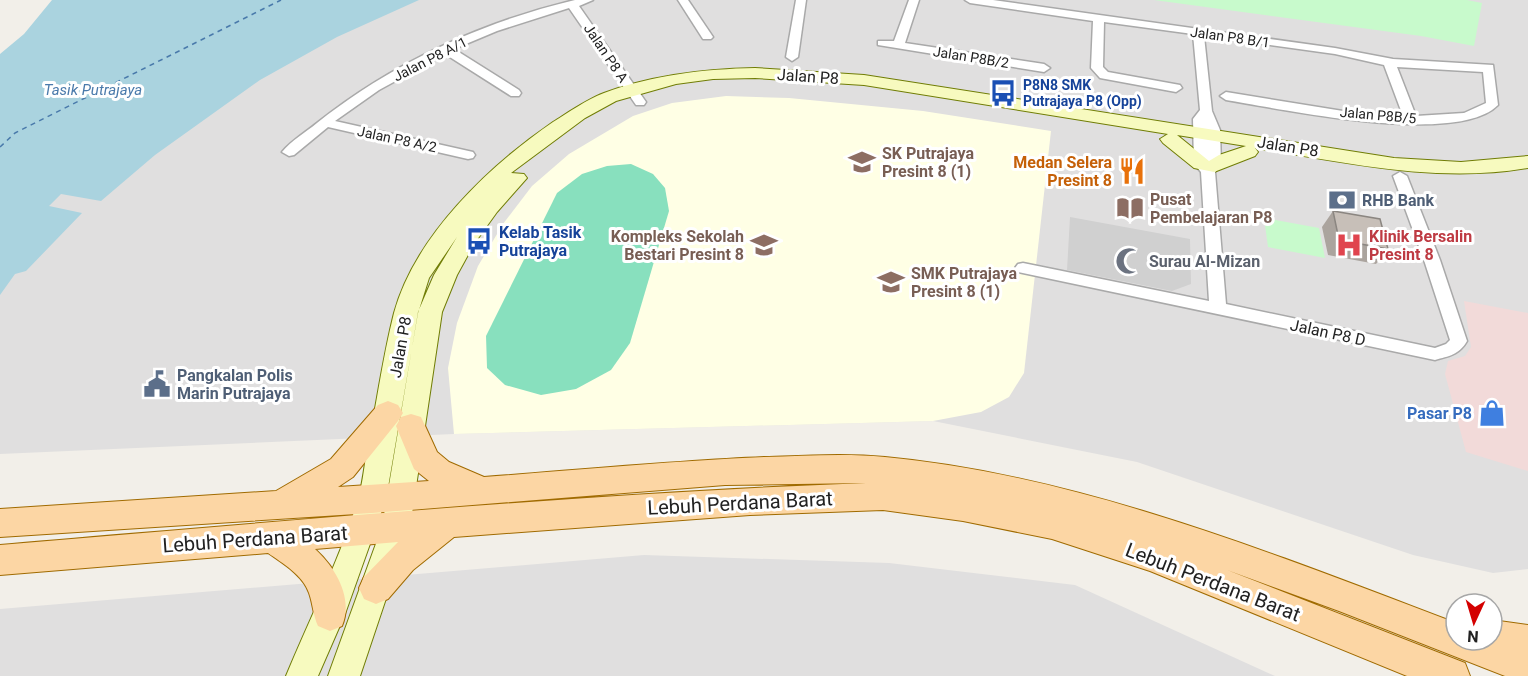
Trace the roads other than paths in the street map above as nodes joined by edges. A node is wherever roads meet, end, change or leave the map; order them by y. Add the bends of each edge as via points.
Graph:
1 (588, 0) edge
2 (682, 0) edge
3 (801, 0) edge
4 (914, 0) edge
5 (970, 0) edge
6 (572, 4) junction
7 (1099, 18) junction
8 (1198, 32) junction
9 (707, 37) dead end
10 (882, 43) dead end
11 (898, 46) junction
12 (446, 49) junction
13 (792, 57) dead end
14 (1390, 64) junction
15 (1044, 68) dead end
16 (1489, 68) joint
17 (1176, 88) dead end
18 (515, 93) dead end
19 (1226, 96) dead end
20 (636, 97) junction
21 (1411, 120) junction
22 (326, 123) junction
23 (1207, 151) junction
24 (289, 152) dead end
25 (468, 154) dead end
26 (1528, 162) edge
27 (1400, 176) junction
28 (1528, 178) edge
29 (1023, 268) dead end
30 (1218, 309) junction
31 (400, 420) junction
32 (481, 489) junction
33 (387, 498) junction
34 (275, 520) junction
35 (0, 523) edge
36 (447, 523) junction
37 (396, 527) junction
38 (360, 530) junction
39 (0, 560) edge
40 (376, 588) junction
41 (1340, 595) junction
42 (330, 614) junction
43 (1444, 624) edge
44 (1444, 635) edge
45 (1504, 639) edge
46 (1528, 643) edge
47 (1488, 652) edge
48 (1528, 667) edge
49 (302, 676) edge
50 (344, 676) edge
51 (1452, 676) edge

1 - 6 street, Jalan P8 A/1
2 - 9 street
3 - 13 street
4 - 11 street
5 - 7 street, Jalan P8 B/1
6 - 12 street, Jalan P8 A/1 via 494,28
6 - 20 street, Jalan P8 A
7 - 8 street, Jalan P8 B/1
7 - 17 street via 1097,68 1104,75
8 - 14 street, Jalan P8 B/1 via 1335,51
8 - 23 street via 1206,111 1213,121
10 - 11 street, Jalan P8B/2
11 - 15 street, Jalan P8B/2
12 - 18 street
12 - 22 street, Jalan P8 A/1 via 394,76
14 - 16 street, Jalan P8 B/1
14 - 21 street
16 - 21 street, Jalan P8B/5 via 1492,105 1464,117
19 - 21 street, Jalan P8B/5
20 - 23 street, Jalan P8 via 755,85 863,90 1170,139
20 - 23 street, Jalan P8 via 675,79 713,74 864,80
20 - 31 street, Jalan P8 via 527,168 498,195 458,249 430,312
22 - 24 street, Jalan P8 A/1
22 - 25 street, Jalan P8 A/2
23 - 26 street, Jalan P8 via 1439,169 1497,168
23 - 27 street, Jalan P8 via 1226,159 1248,152
23 - 30 street
27 - 28 street, Jalan P8 via 1476,182
27 - 30 street, Jalan P8 D via 1458,341 1452,350 1435,354
29 - 30 street, Jalan P8 D
31 - 32 main road via 425,460 438,471
31 - 33 street, Jalan P8
31 - 34 main road
32 - 33 main road, Lebuh Perdana Barat
32 - 41 main road, Lebuh Perdana Barat via 808,469 882,470 972,481 1063,503 1181,539
33 - 34 main road, Lebuh Perdana Barat
33 - 37 street, Jalan P8
33 - 38 street, Jalan P8
34 - 35 main road, Lebuh Perdana Barat
34 - 38 main road, Lebuh Perdana Barat
34 - 39 main road, Lebuh Perdana Barat
34 - 42 main road via 317,573 329,597
36 - 37 main road, Lebuh Perdana Barat
36 - 40 main road via 401,559
36 - 51 main road, Lebuh Perdana Barat via 750,501 883,496 963,507 1052,525 1153,557
37 - 38 main road, Lebuh Perdana Barat
37 - 40 street, Jalan P8
38 - 42 street, Jalan P8
40 - 50 street, Jalan P8
41 - 43 main road
41 - 44 main road, Lebuh Perdana Barat
42 - 49 street, Jalan P8
45 - 46 main road
47 - 48 main road, Lebuh Perdana Barat

